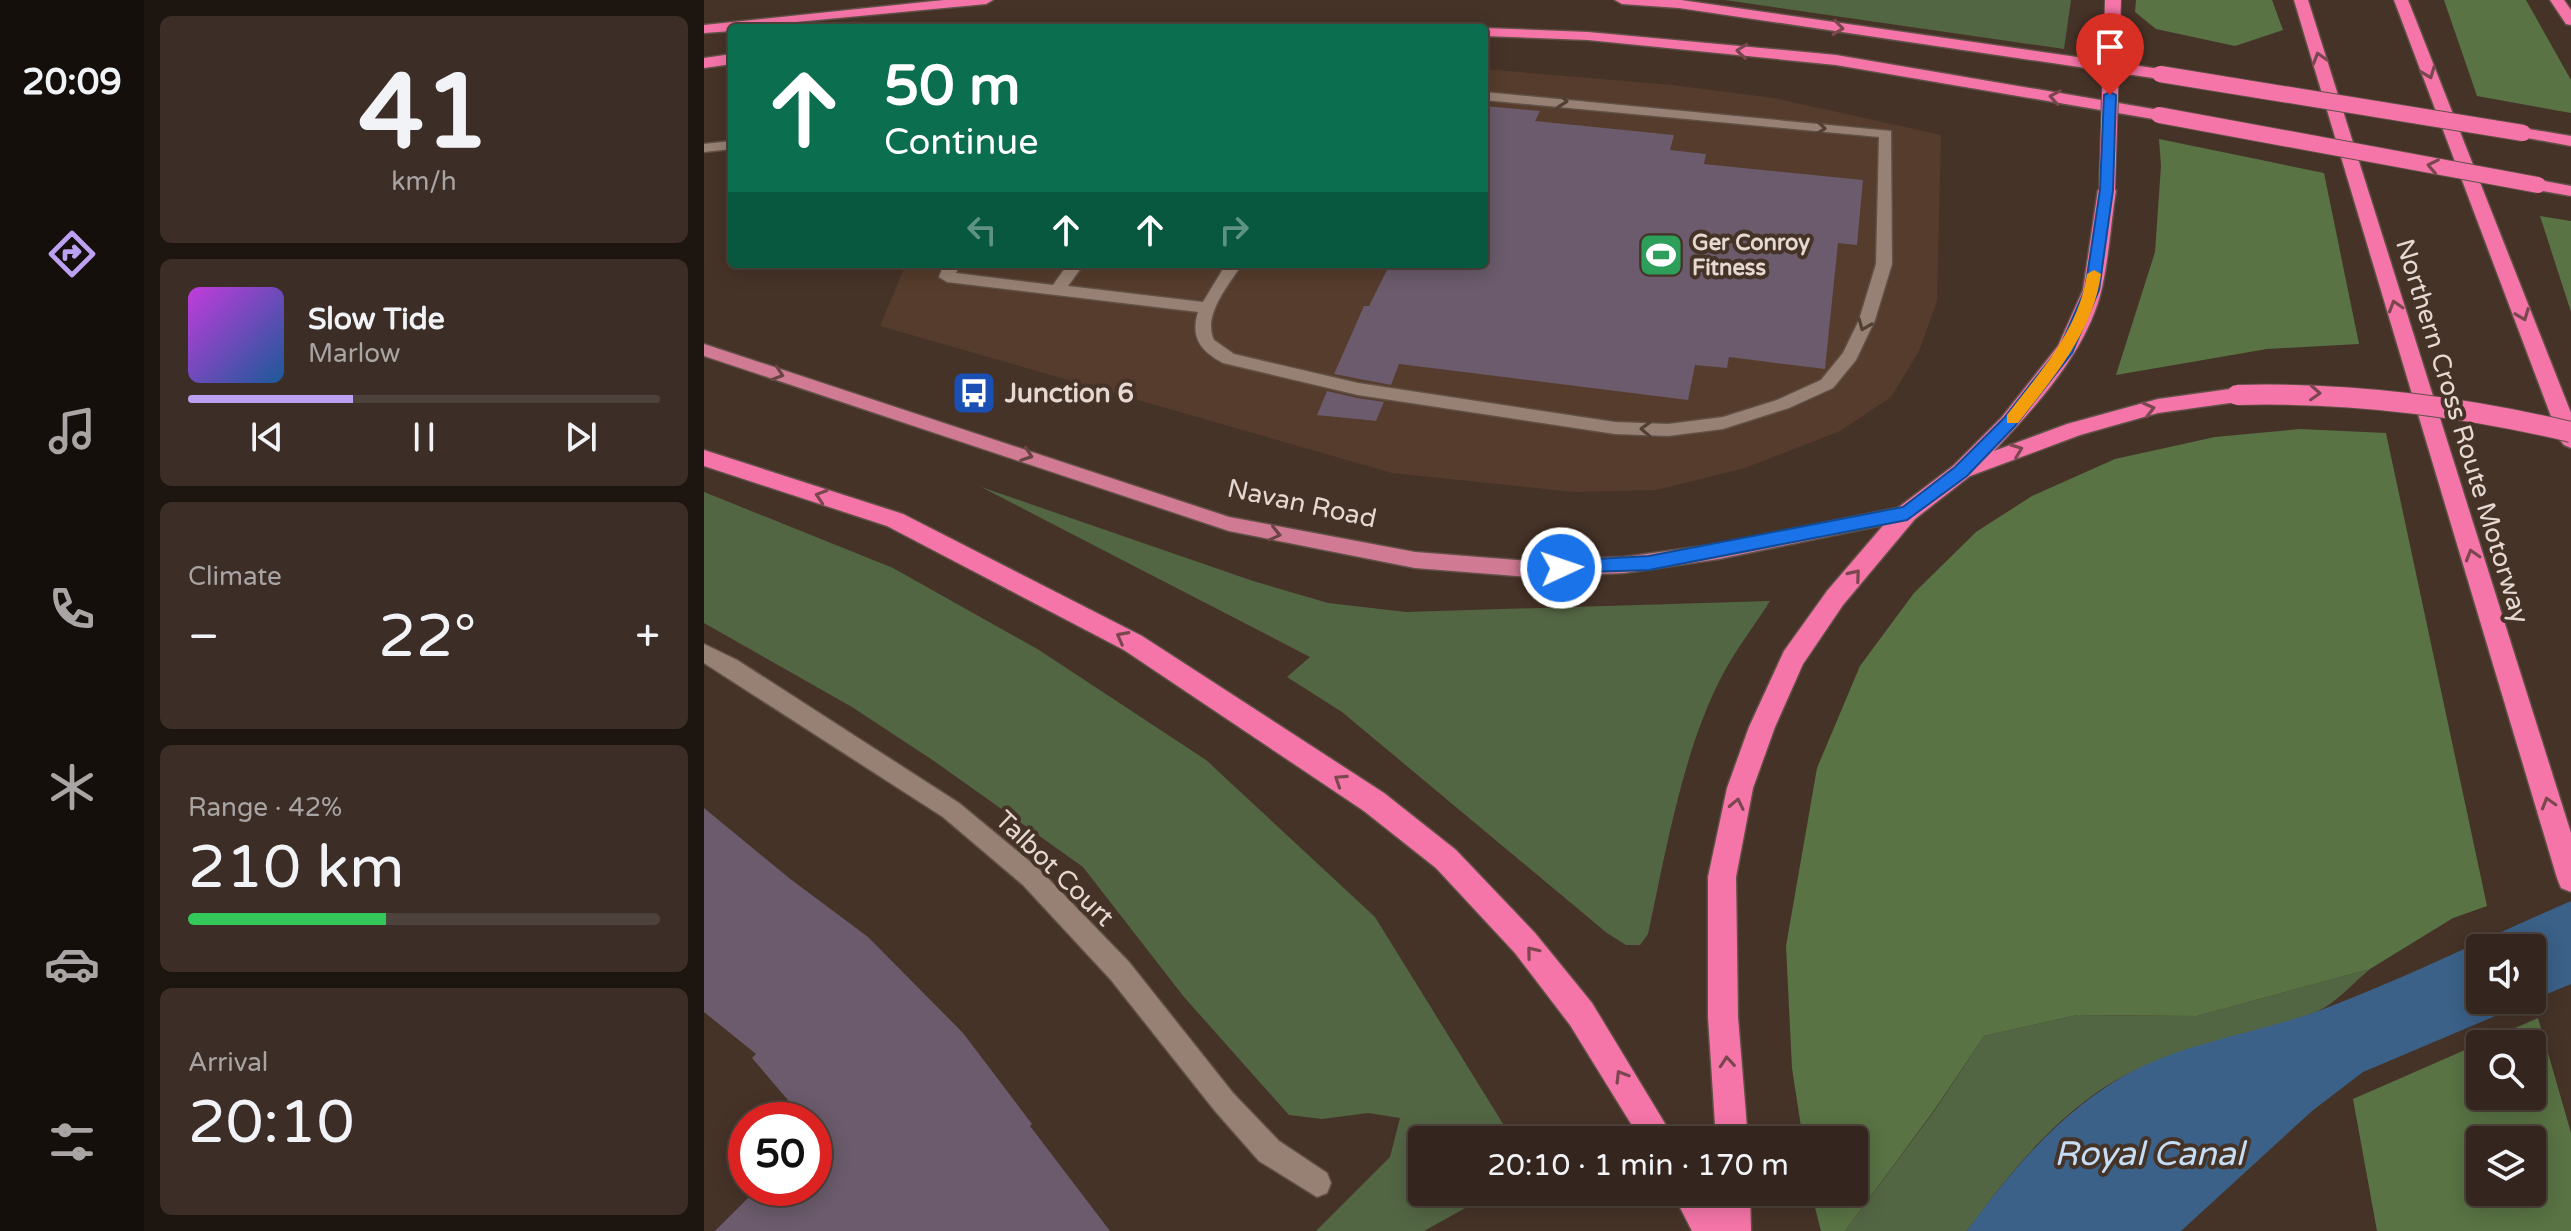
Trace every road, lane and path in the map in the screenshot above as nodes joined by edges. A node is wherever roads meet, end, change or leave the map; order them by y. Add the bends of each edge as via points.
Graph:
1 (986, 0) edge
2 (1622, 0) edge
3 (2113, 0) edge
4 (2301, 0) edge
5 (2401, 0) edge
6 (2557, 0) edge
7 (2571, 21) edge
8 (753, 24) edge
9 (728, 27) edge
10 (704, 29) edge
11 (1488, 32) edge
12 (728, 60) edge
13 (704, 63) edge
14 (1488, 96) edge
15 (2571, 141) edge
16 (728, 145) edge
17 (704, 148) edge
18 (2568, 191) edge
19 (950, 268) edge
20 (1073, 268) edge
21 (1232, 268) edge
22 (1057, 290) junction
23 (1207, 308) junction
24 (704, 350) edge
25 (2571, 432) edge
26 (2571, 440) edge
27 (704, 458) edge
28 (1961, 472) junction
29 (1907, 513) junction
30 (704, 653) edge
31 (2571, 878) edge
32 (1650, 1126) edge
33 (1731, 1126) edge
34 (1317, 1183) dead end
35 (1697, 1206) edge
36 (1733, 1206) edge
37 (1711, 1231) edge
38 (1734, 1231) edge

1 - 8 highway
2 -> 15 highway, bridge via 2160,74
3 - 28 highway, bridge via 2107,190 2092,290 2067,349
31 -> 4 highway, Northern Cross Route Motorway
5 -> 26 highway
6 - 7 highway
9 - 10 highway
18 -> 11 highway, bridge via 1836,60 1588,36
12 - 13 highway
14 -> 23 street via 1886,134 1884,264 1850,356 1827,384 1723,423 1668,430 1615,428 1358,389 1229,359 1210,349 1202,336
16 - 17 street
19 - 22 street via 947,277
20 - 22 street
21 - 23 street
22 - 23 street
24 -> 29 main road, Navan Road via 1229,524 1439,565 1532,569 1649,563
28 -> 25 highway, bridge via 2074,429 2158,406 2237,395 2387,397 2495,412
32 -> 27 highway via 1581,1014 1525,943 1446,859 1374,802 1133,643 895,520
28 - 29 highway
33 -> 29 highway via 1723,1017 1722,877 1740,788 1793,658 1835,598
30 - 34 street, Talbot Court via 951,810 1031,877 1120,971 1269,1151
35 - 37 highway
36 - 38 highway

